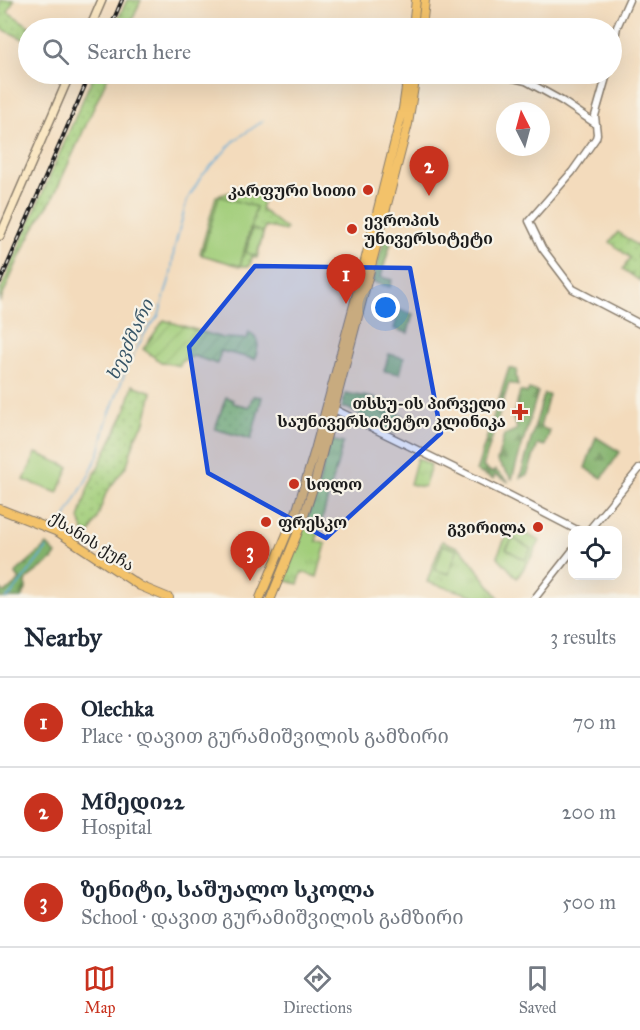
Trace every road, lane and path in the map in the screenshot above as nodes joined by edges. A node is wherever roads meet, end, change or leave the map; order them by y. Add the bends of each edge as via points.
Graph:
1 (102, 0) edge
2 (416, 0) edge
3 (425, 0) edge
4 (629, 0) edge
5 (94, 18) edge
6 (414, 18) edge
7 (423, 18) edge
8 (621, 18) edge
9 (66, 84) edge
10 (407, 84) edge
11 (415, 84) edge
12 (531, 84) edge
13 (604, 84) edge
14 (596, 124) junction
15 (0, 236) edge
16 (640, 324) edge
17 (329, 406) junction
18 (640, 468) edge
19 (0, 509) edge
20 (568, 526) edge
21 (593, 526) edge
22 (568, 557) edge
23 (169, 598) edge
24 (260, 598) edge
25 (272, 598) edge
26 (535, 598) edge

1 - 5 main road
2 - 6 main road
3 - 7 main road
4 - 8 street
9 - 15 main road
10 - 17 main road
11 - 17 main road via 408,123
12 - 14 street
13 - 14 street
14 - 16 street via 596,138 529,221 542,248 573,289
17 - 20 street
17 - 24 main road via 297,510
17 - 25 main road via 310,500
18 - 21 street
19 - 23 main road, ქსანის ქუჩა via 58,532 140,586
22 - 26 street

